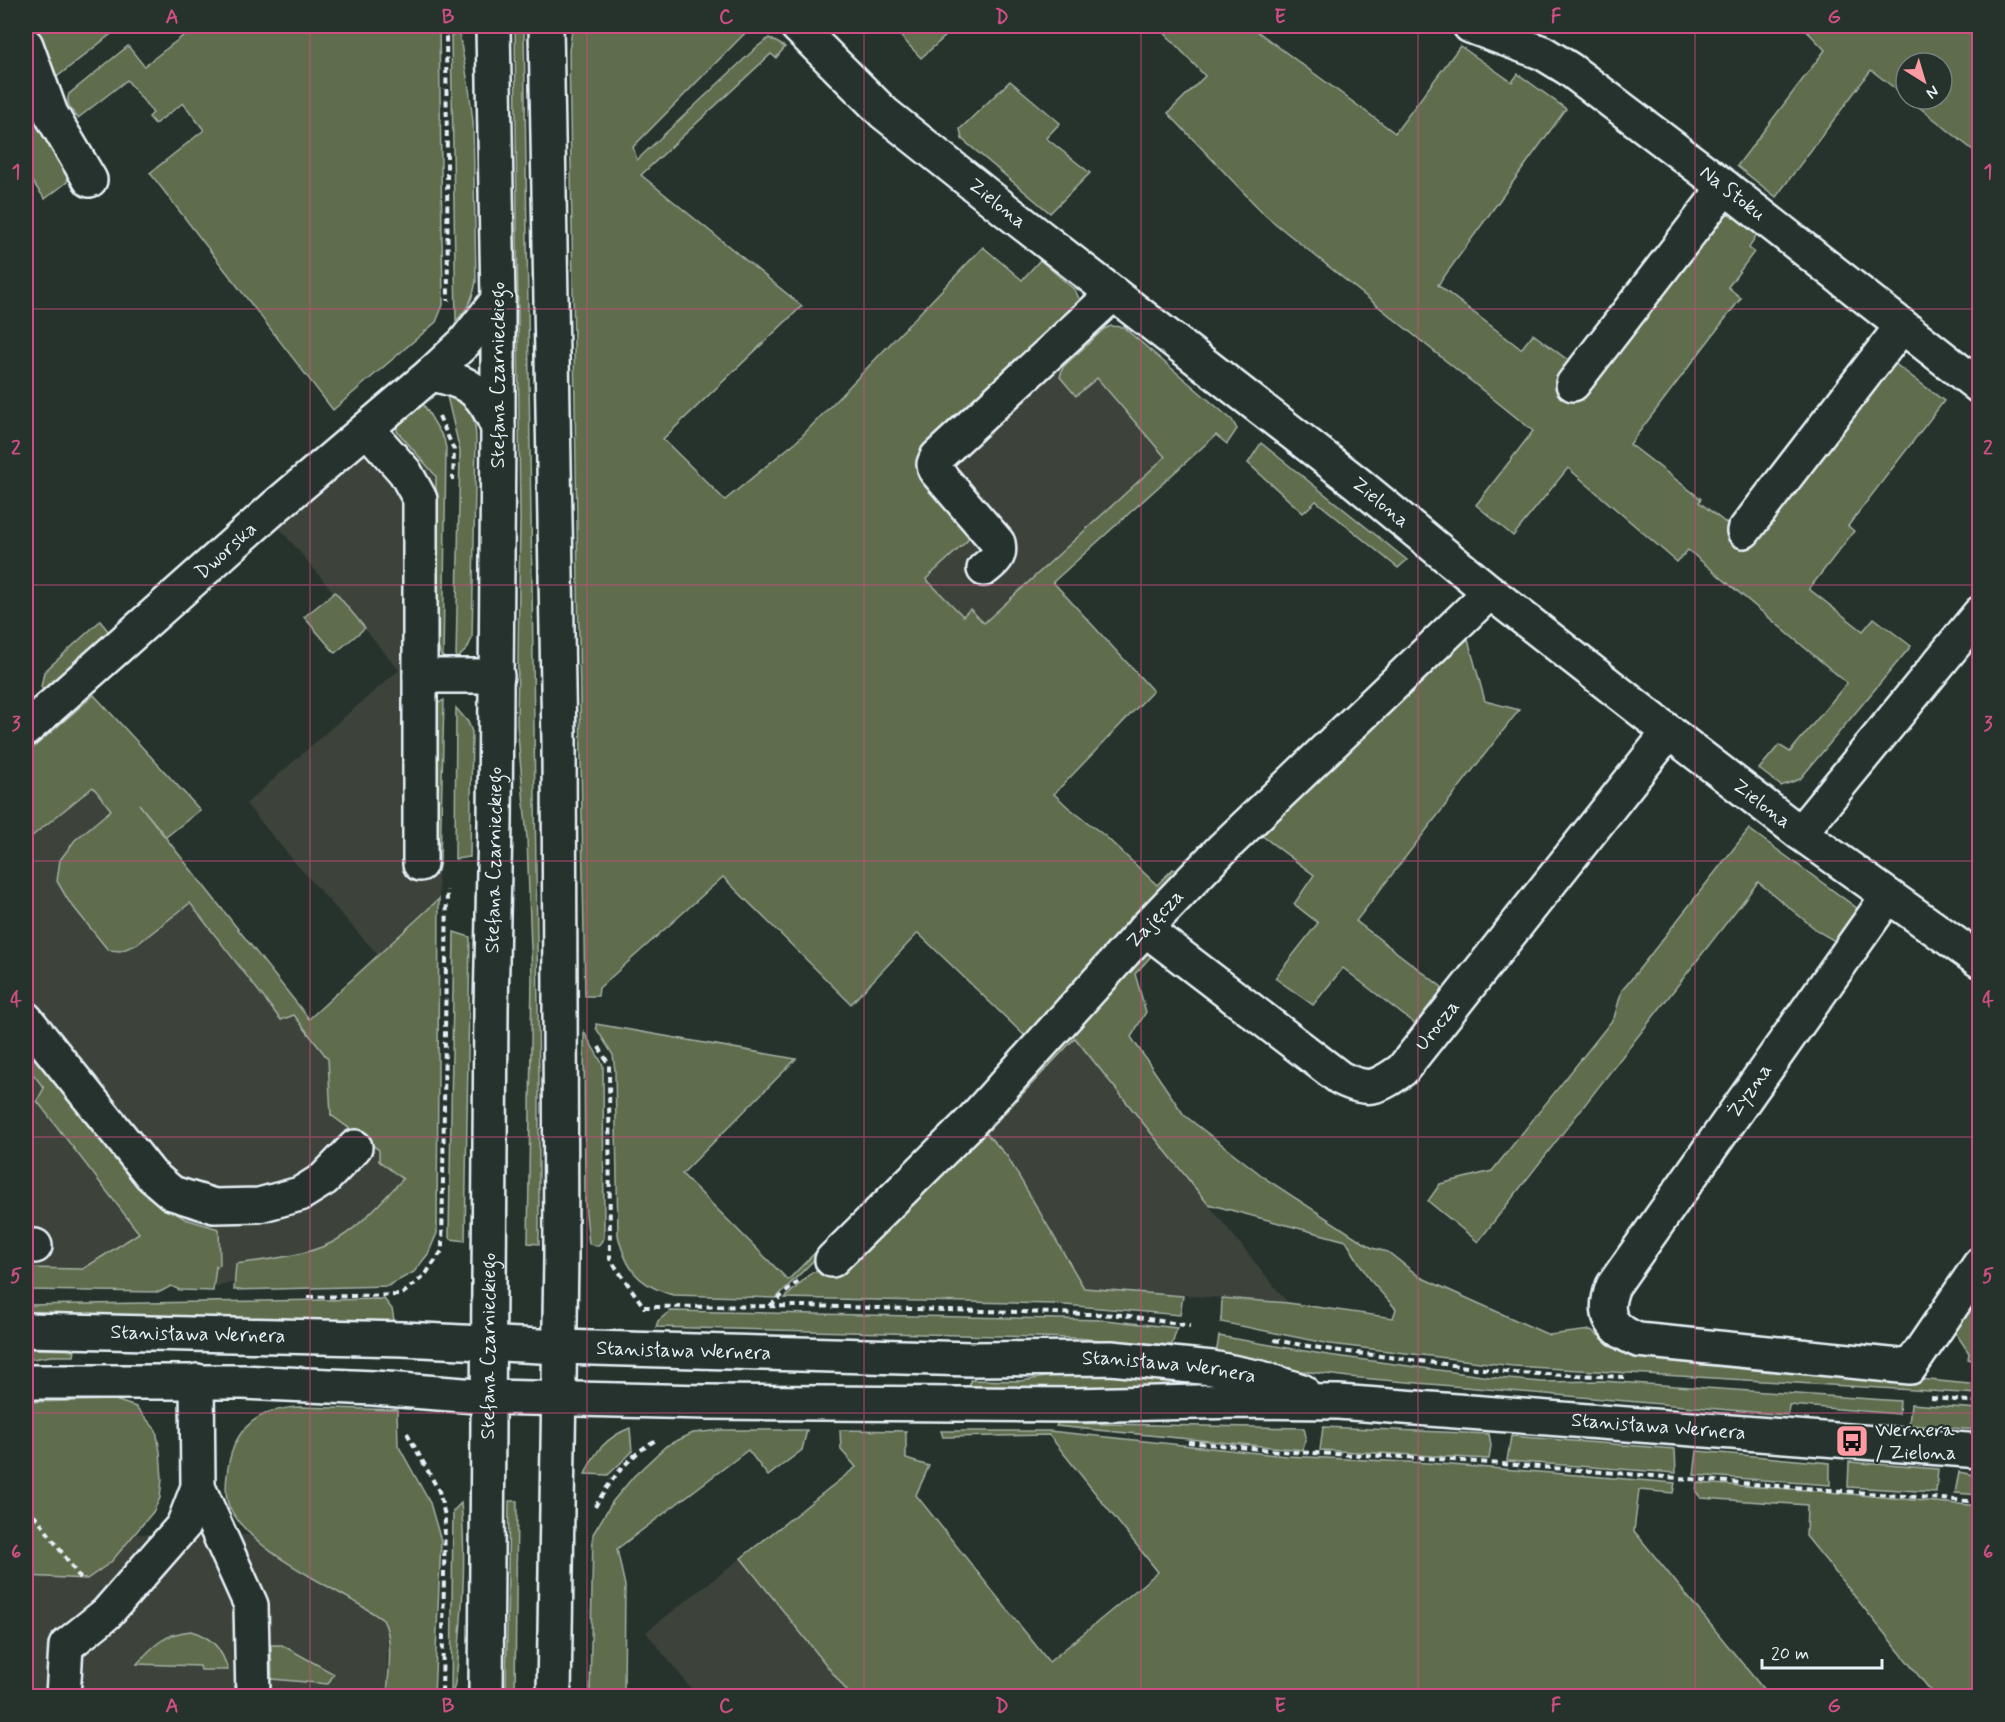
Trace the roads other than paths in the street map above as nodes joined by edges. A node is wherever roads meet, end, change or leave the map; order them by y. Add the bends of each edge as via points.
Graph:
1 (493, 26) edge
2 (797, 26) edge
3 (1470, 26) edge
4 (550, 30) edge
5 (26, 45) edge
6 (90, 180) dead end
7 (1725, 187) junction
8 (1113, 294) junction
9 (498, 300) junction
10 (1902, 326) junction
11 (427, 376) junction
12 (1573, 384) dead end
13 (1980, 387) edge
14 (498, 428) junction
15 (367, 429) junction
16 (1744, 531) dead end
17 (984, 569) dead end
18 (1490, 592) junction
19 (1980, 613) edge
20 (420, 676) junction
21 (497, 676) junction
22 (26, 729) edge
23 (1669, 732) junction
24 (1800, 833) junction
25 (420, 864) dead end
26 (1888, 896) junction
27 (1145, 929) junction
28 (1980, 961) edge
29 (26, 1019) edge
30 (355, 1147) dead end
31 (832, 1260) dead end
32 (1980, 1264) edge
33 (26, 1330) edge
34 (487, 1344) junction
35 (560, 1347) junction
36 (197, 1381) junction
37 (26, 1382) edge
38 (489, 1396) junction
39 (559, 1399) junction
40 (1338, 1402) junction
41 (1980, 1451) edge
42 (198, 1487) junction
43 (63, 1696) edge
44 (254, 1696) edge
45 (486, 1696) edge
46 (554, 1696) edge

1 - 9 street, Stefana Czarnieckiego
2 - 8 street, Zielona via 884,113
3 - 7 street, Na Stoku via 1556,60
4 - 35 street via 560,741
5 - 6 street via 51,114
7 - 10 street, Na Stoku
7 - 12 street
8 - 17 street via 937,457 935,470 998,543 998,558
8 - 18 street, Zielona via 1357,483
9 - 11 street, Dworska via 464,343
9 - 14 street, Stefana Czarnieckiego
10 - 13 street, Na Stoku
10 - 16 street
11 - 14 street via 451,377 474,389 490,409
11 - 15 street, Dworska
14 - 21 street, Stefana Czarnieckiego
15 - 20 street via 405,472 420,499
15 - 22 street, Dworska
18 - 23 street, Zielona
18 - 27 street, Zajęcza via 1221,850
19 - 24 street
20 - 21 street
20 - 25 street
21 - 34 street, Stefana Czarnieckiego
23 - 24 street, Zielona
23 - 27 street, Urocza via 1402,1071 1371,1088 1340,1078
24 - 26 street, Zielona
26 - 28 street, Zielona
26 - 32 street, Żyzna via 1613,1287 1608,1314 1624,1335 1638,1340 1910,1367
27 - 31 street, Zajęcza via 969,1124
29 - 30 street via 150,1175 172,1193 214,1206 259,1205 300,1194 324,1179
33 - 34 street, Stanisława Wernera
34 - 35 street, Stanisława Wernera
34 - 38 street, Stefana Czarnieckiego
35 - 39 street
35 - 40 street, Stanisława Wernera via 971,1359 1111,1358 1212,1368 1261,1378
36 - 37 street, Stanisława Wernera
36 - 38 street, Stanisława Wernera
36 - 42 street
38 - 39 street, Stanisława Wernera
38 - 45 street, Stefana Czarnieckiego
39 - 40 street, Stanisława Wernera via 1063,1405
39 - 46 street
40 - 41 street, Stanisława Wernera
42 - 43 street via 183,1526 106,1614 66,1646
42 - 44 street via 251,1605

